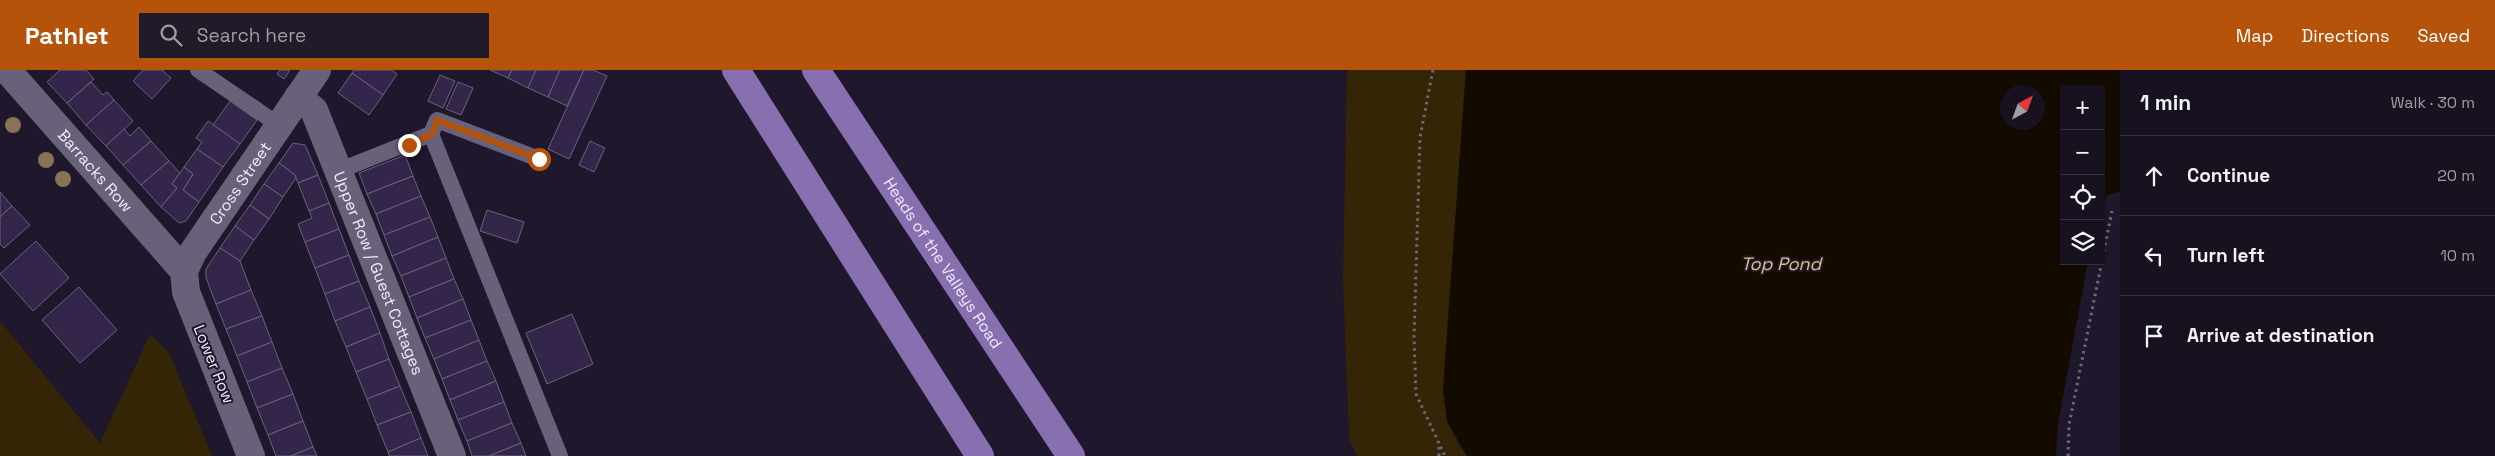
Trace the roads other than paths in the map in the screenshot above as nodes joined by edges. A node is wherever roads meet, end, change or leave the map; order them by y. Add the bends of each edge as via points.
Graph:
1 (6, 70) edge
2 (198, 70) edge
3 (317, 70) edge
4 (736, 70) edge
5 (816, 70) edge
6 (298, 97) junction
7 (279, 125) junction
8 (432, 134) junction
9 (539, 159) dead end
10 (338, 171) junction
11 (184, 271) junction
12 (250, 456) edge
13 (452, 456) edge
14 (560, 456) edge
15 (980, 456) edge
16 (1071, 456) edge

1 - 11 street, Barracks Row
2 - 7 lane
3 - 6 street, Cross Street
4 - 15 highway
5 - 16 highway, Heads of the Valleys Road
6 - 7 street, Cross Street
6 - 10 street, Upper Row / Guest Cottages via 314,110
7 - 11 street, Cross Street via 193,252
8 - 9 lane via 437,120
8 - 10 lane
8 - 14 lane
10 - 13 street, Upper Row / Guest Cottages
11 - 12 street, Lower Row via 186,292

